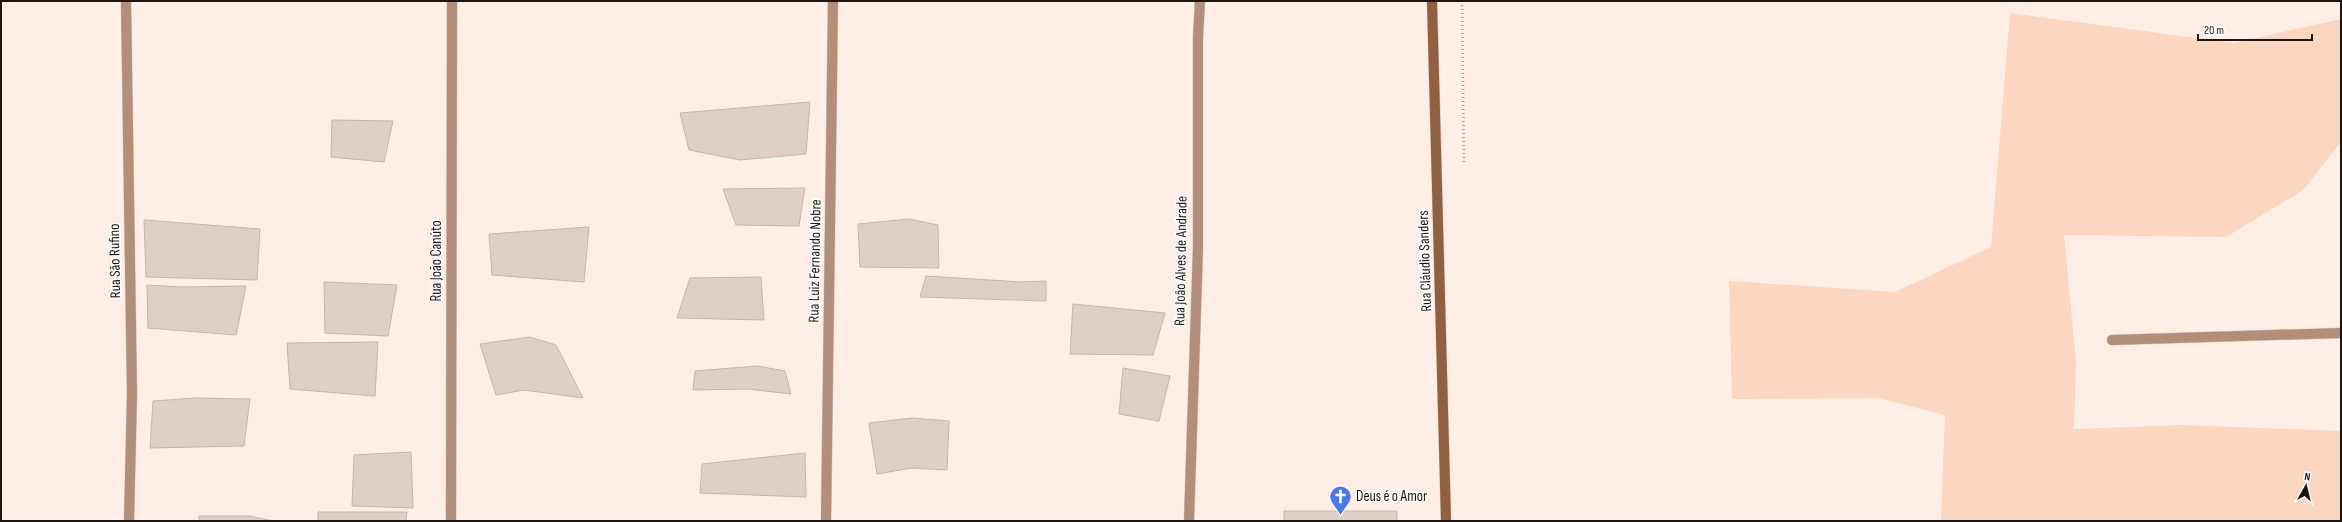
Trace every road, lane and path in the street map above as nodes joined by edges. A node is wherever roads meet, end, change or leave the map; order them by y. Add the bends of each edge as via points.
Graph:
1 (126, 1) edge
2 (452, 1) edge
3 (833, 1) edge
4 (1200, 1) edge
5 (1432, 1) edge
6 (2341, 333) edge
7 (2112, 340) dead end
8 (129, 521) edge
9 (451, 521) edge
10 (826, 521) edge
11 (1189, 521) edge
12 (1446, 521) edge

1 - 8 street, Rua São Rufino via 132,394
2 - 9 street, Rua João Canúto
3 - 10 street, Rua Luiz Fernando Nobre
4 - 11 street, Rua João Alves de Andrade via 1198,247
5 - 12 main road, Rua Cláudio Sanders
6 - 7 street

